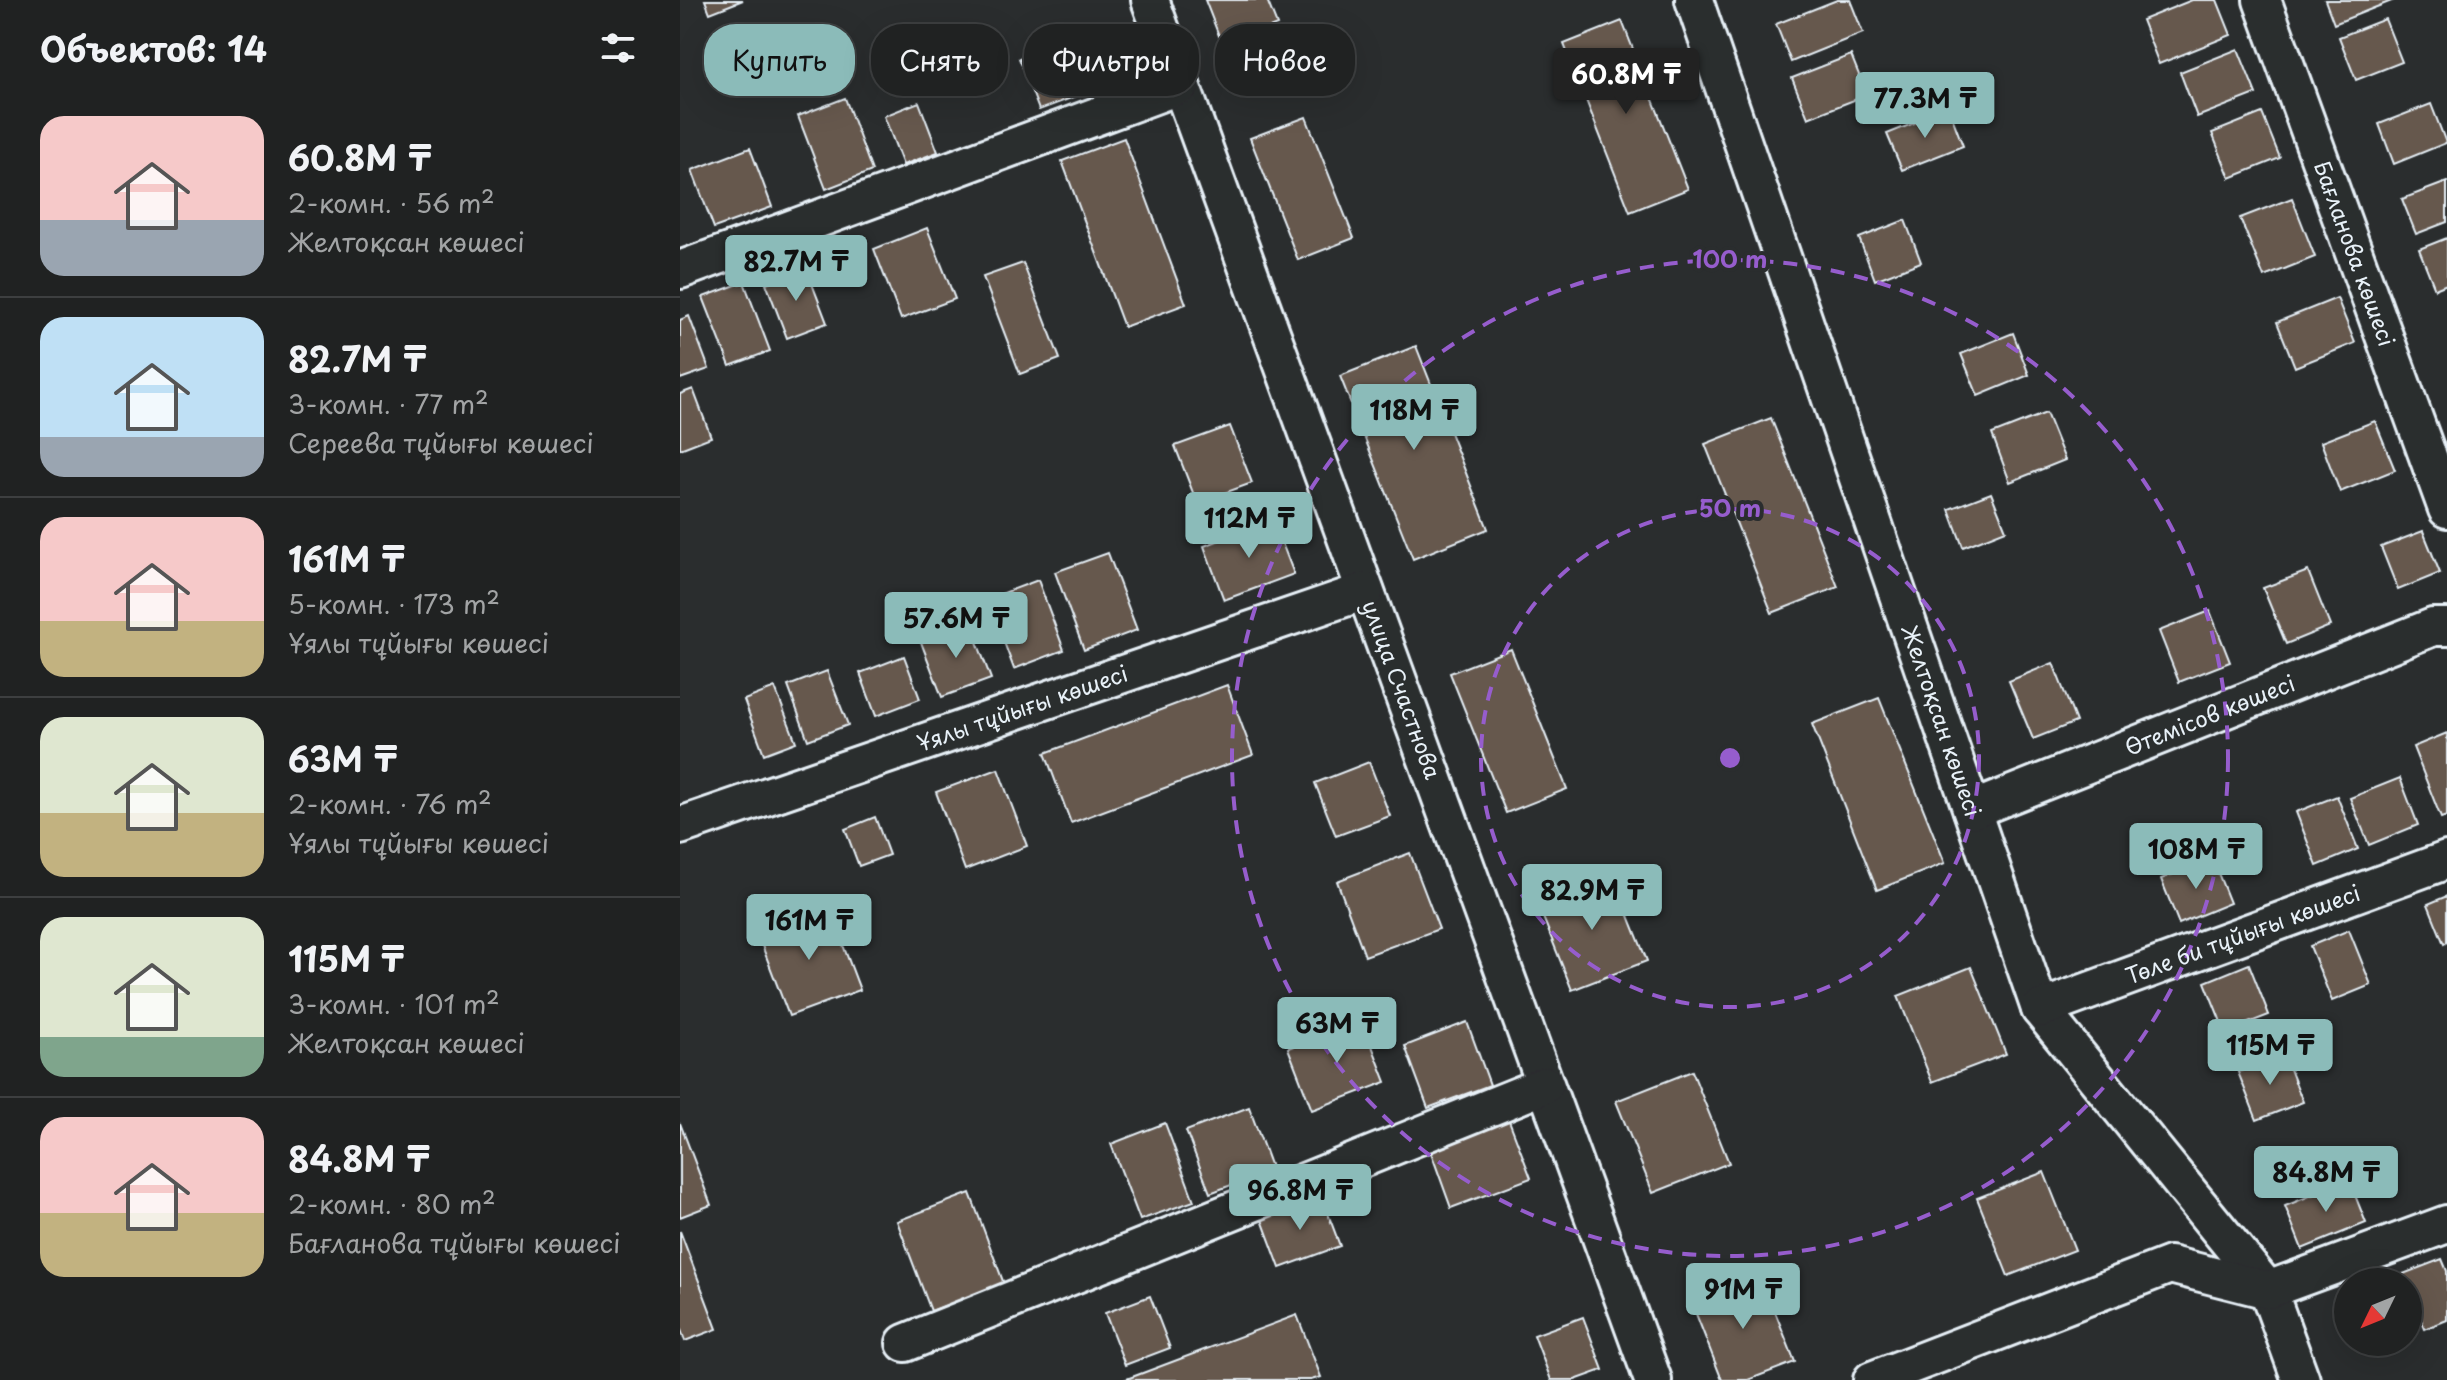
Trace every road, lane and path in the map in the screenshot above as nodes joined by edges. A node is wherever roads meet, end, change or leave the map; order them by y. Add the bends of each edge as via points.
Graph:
1 (1150, 0) edge
2 (1694, 0) edge
3 (2262, 0) edge
4 (1159, 24) edge
5 (1151, 96) edge
6 (1185, 96) edge
7 (680, 270) edge
8 (2447, 509) edge
9 (1365, 591) junction
10 (2447, 627) edge
11 (1972, 810) junction
12 (680, 826) edge
13 (2447, 860) edge
14 (2040, 1009) junction
15 (1545, 1085) junction
16 (2447, 1224) edge
17 (2268, 1290) junction
18 (905, 1343) dead end
19 (1653, 1380) edge
20 (1872, 1380) edge
21 (2301, 1380) edge

1 - 4 street, улица Счастнова
2 - 11 street, Желтоқсан көшесі
3 - 8 street, Бағланова көшесі
5 - 7 street
6 - 9 street, улица Счастнова
9 - 12 street, Ұялы тұйығы көшесі
9 - 15 street, улица Счастнова
10 - 11 street, Өтемісов көшесі via 2433,627
11 - 14 street, Желтоқсан көшесі
13 - 14 street, Төле би тұйығы көшесі
14 - 17 street, Желтоқсан көшесі
15 - 18 street
15 - 19 street, улица Счастнова
16 - 17 street
17 - 20 street via 2170,1265
17 - 21 street, Желтоқсан көшесі

